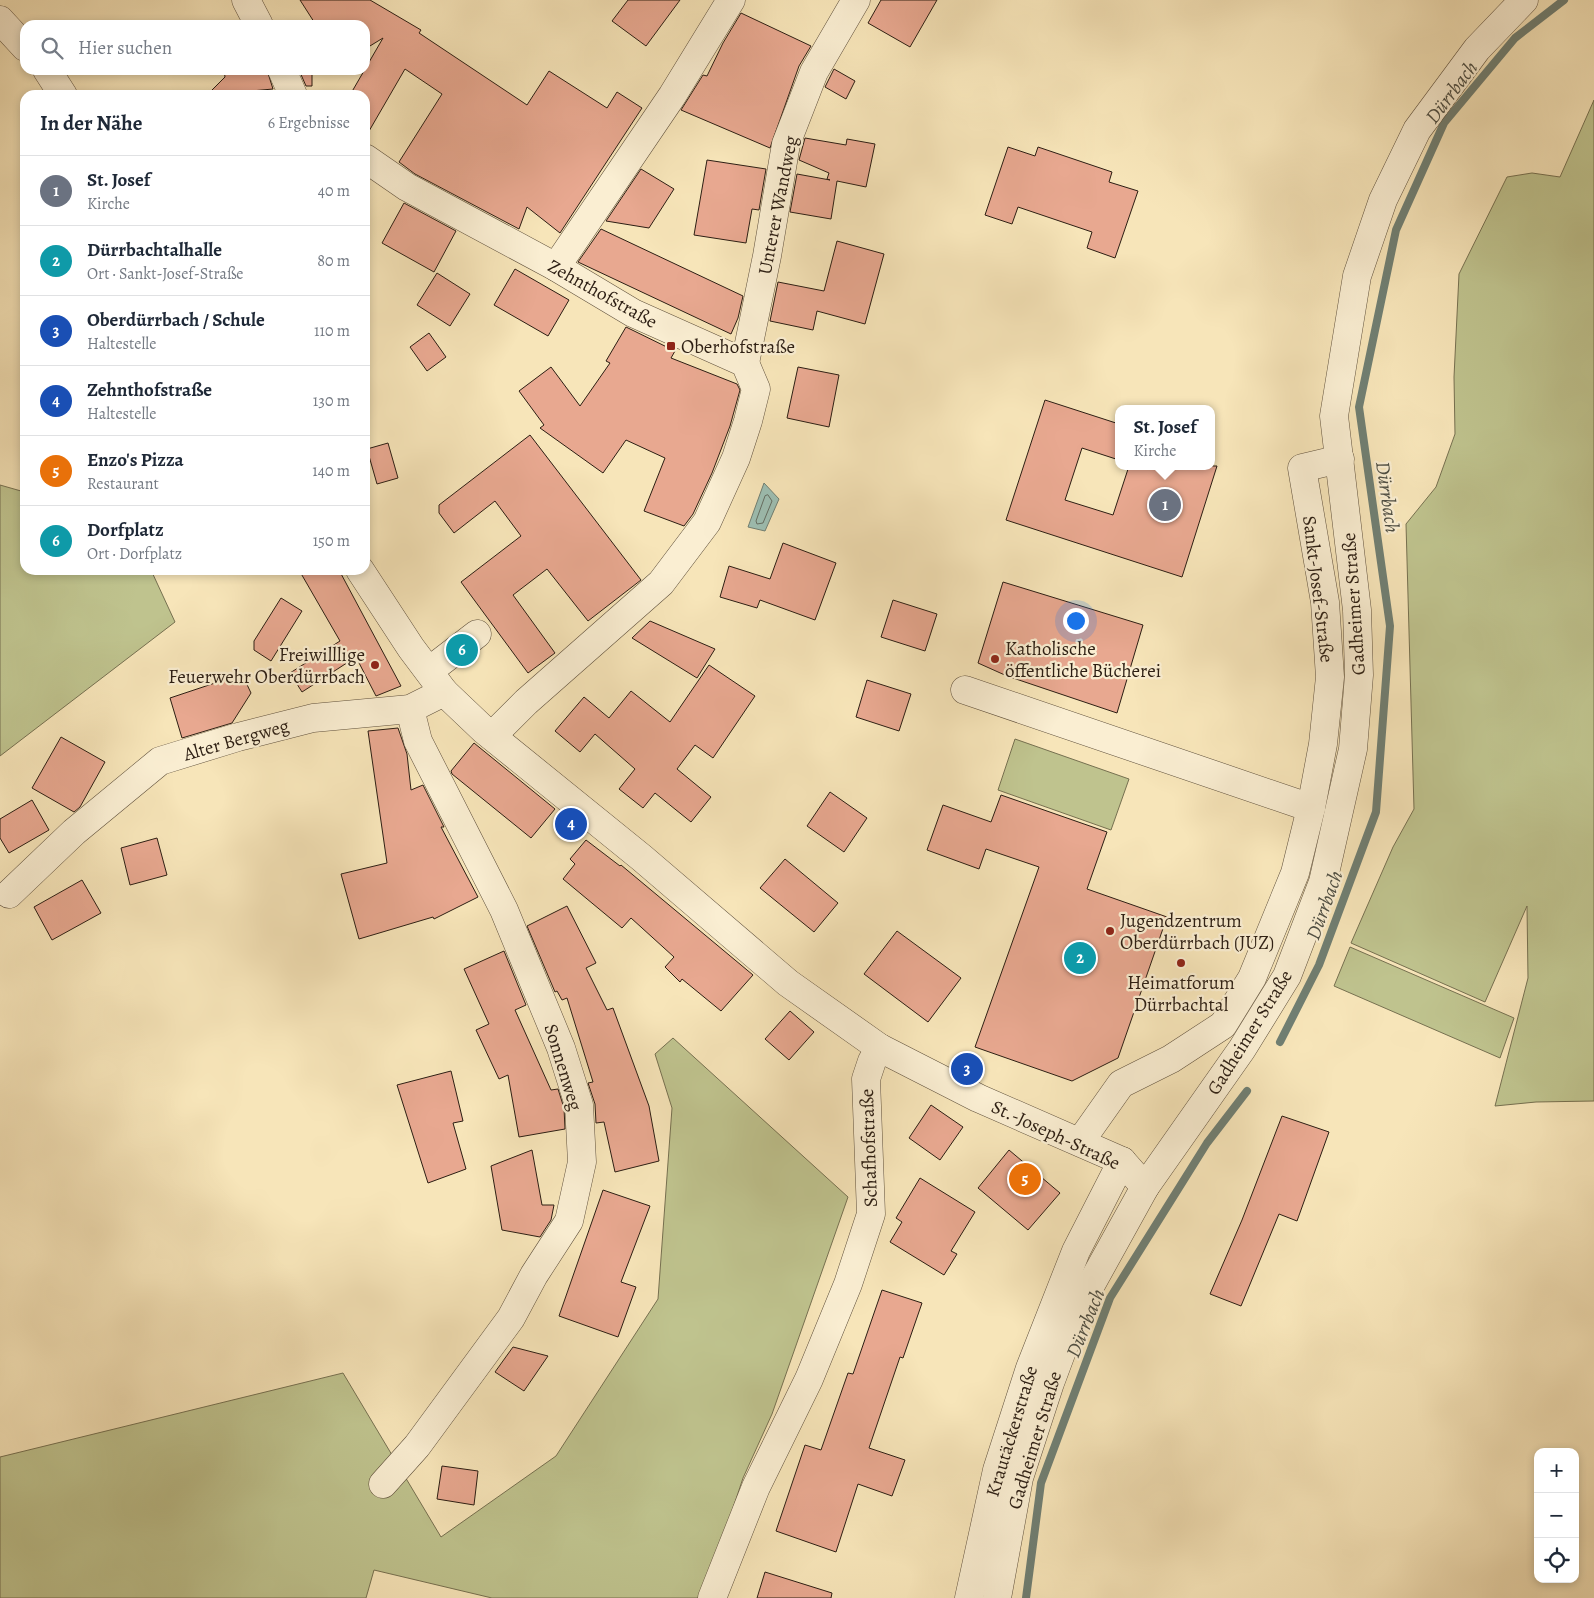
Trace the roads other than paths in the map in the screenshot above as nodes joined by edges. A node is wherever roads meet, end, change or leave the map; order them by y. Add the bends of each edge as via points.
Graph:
1 (246, 0) edge
2 (732, 0) edge
3 (856, 0) edge
4 (1524, 0) edge
5 (0, 20) edge
6 (256, 20) edge
7 (20, 42) edge
8 (50, 75) edge
9 (284, 75) edge
10 (60, 90) edge
11 (291, 90) edge
12 (370, 161) edge
13 (556, 267) junction
14 (745, 363) junction
15 (1340, 459) junction
16 (363, 575) edge
17 (477, 634) dead end
18 (437, 682) junction
19 (965, 690) dead end
20 (410, 709) junction
21 (492, 736) junction
22 (1311, 808) junction
23 (9, 894) dead end
24 (880, 1048) junction
25 (1080, 1142) junction
26 (1122, 1161) junction
27 (1145, 1186) junction
28 (383, 1484) dead end
29 (712, 1598) edge
30 (969, 1598) edge
31 (997, 1598) edge

1 - 6 street
2 - 13 street via 672,96
3 - 14 street, Unterer Wandweg via 814,72 786,144
4 - 15 street, Gadheimer Straße via 1477,49 1417,130 1382,200 1357,276 1334,416
5 - 7 street
8 - 10 street
9 - 11 street
12 - 13 street, Zehnthofstraße via 407,187
13 - 14 street, Zehnthofstraße via 633,313
14 - 21 street via 756,389 736,458 707,522 661,583
15 - 22 street, Sankt-Josef-Straße via 1302,468 1324,602 1330,676 1323,744
15 - 27 street, Gadheimer Straße via 1357,610 1359,675 1353,749 1323,882 1287,976 1242,1049
16 - 18 street
17 - 18 street, Alter Bergweg
18 - 20 street, Alter Bergweg
18 - 21 street via 463,712
19 - 22 street
20 - 23 street, Alter Bergweg via 313,718 160,761 74,832
20 - 28 street, Sonnenweg via 418,741 504,910 562,1048 580,1105 582,1162 569,1221 511,1318 417,1446
21 - 24 street via 788,983
22 - 25 street, Sankt-Josef-Straße via 1295,873 1265,949 1252,978 1223,1025 1171,1059 1120,1084
24 - 25 street, St.-Joseph-Straße via 978,1098
24 - 29 street, Schafhofstraße via 866,1079 871,1214 848,1284 808,1379 756,1487
25 - 26 street, St.-Joseph-Straße
26 - 27 street, St.-Joseph-Straße
26 - 30 street, Krautäckerstraße via 1076,1251 1030,1368 997,1470
27 - 31 street, Gadheimer Straße via 1078,1308 1050,1383 1019,1478

